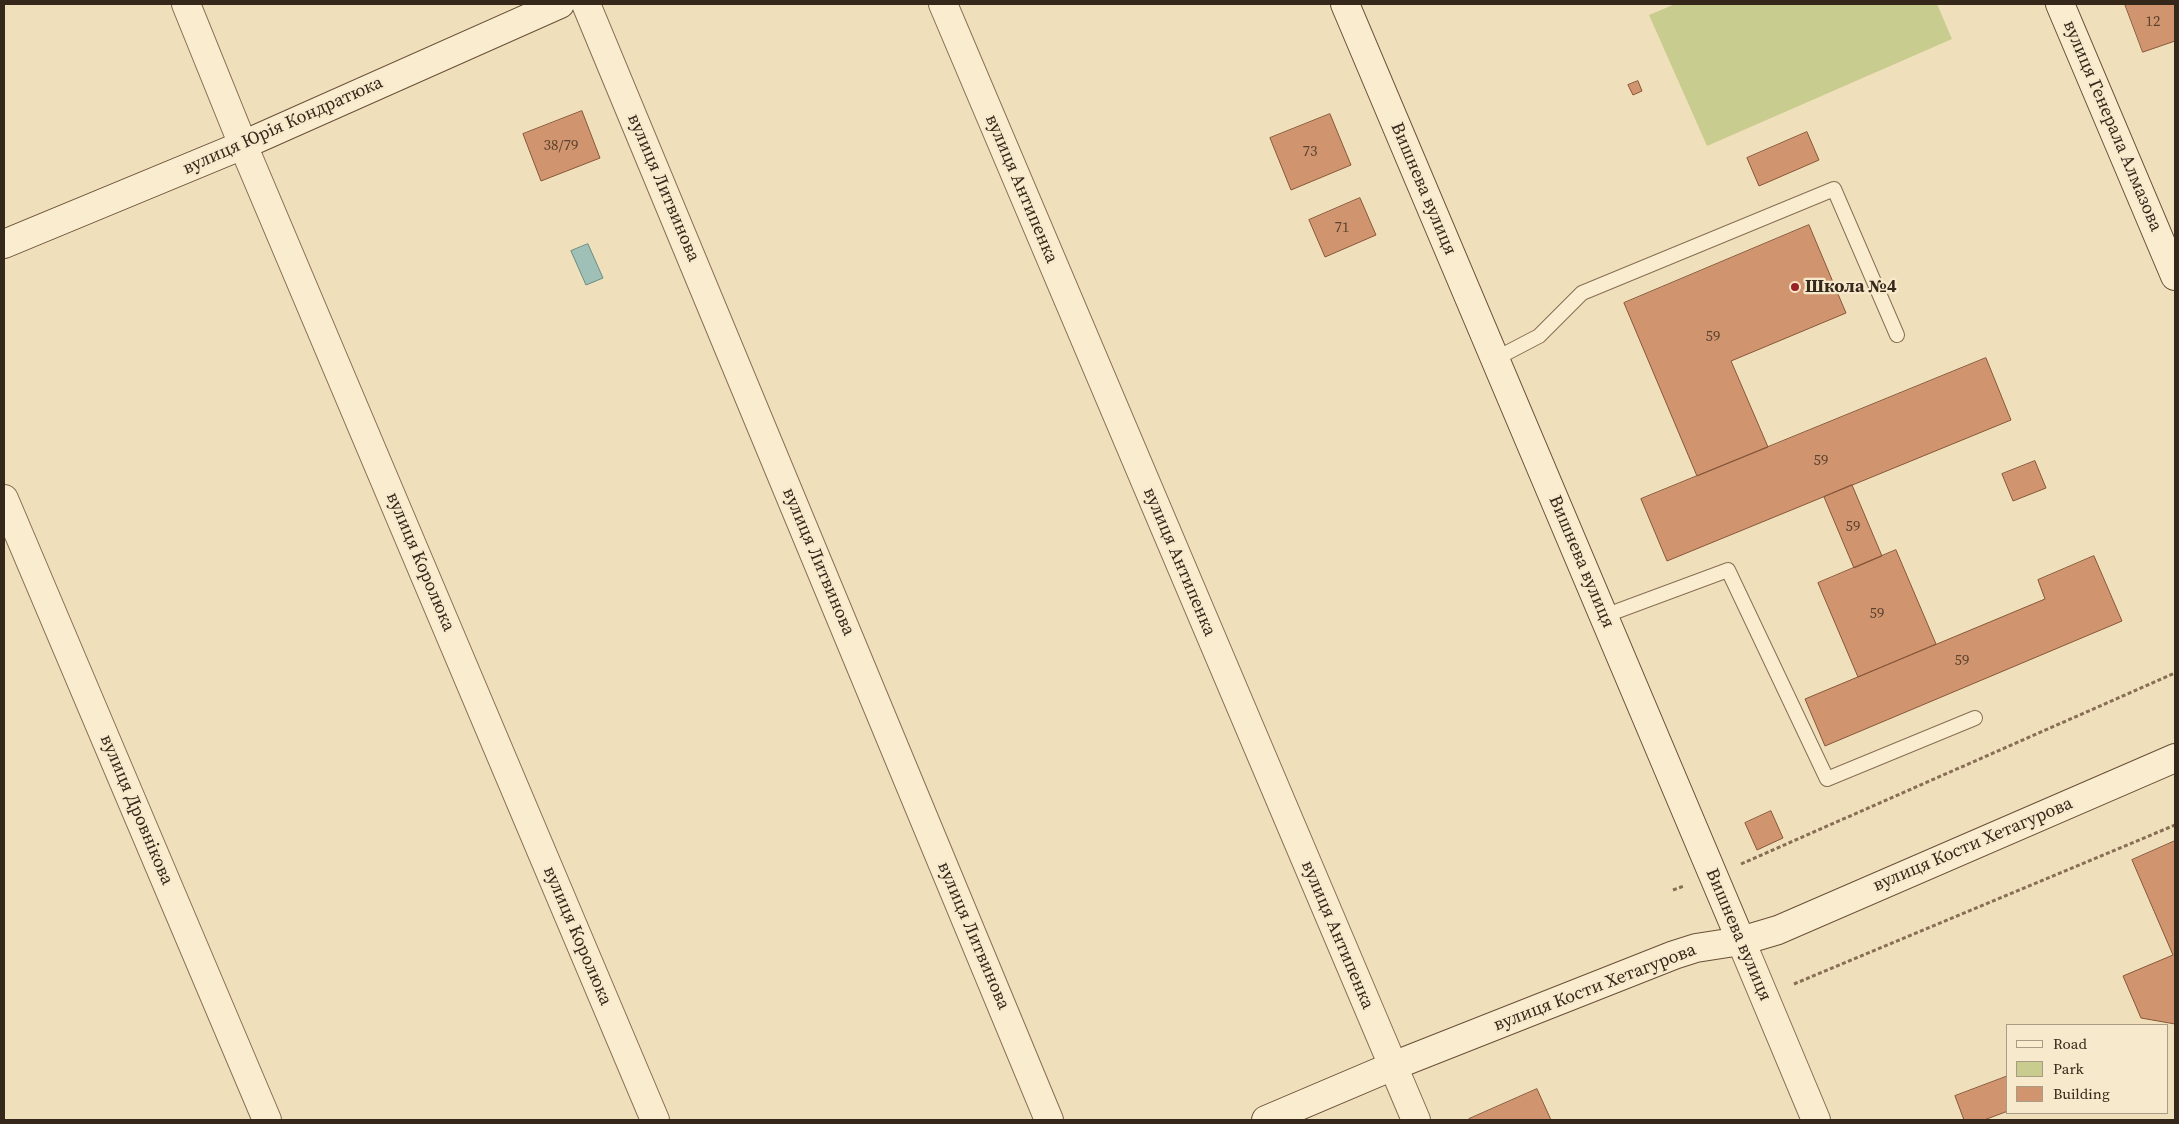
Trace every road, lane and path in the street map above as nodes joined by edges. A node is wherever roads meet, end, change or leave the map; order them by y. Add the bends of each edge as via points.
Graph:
1 (186, 4) edge
2 (560, 4) edge
3 (586, 4) edge
4 (943, 4) edge
5 (1345, 4) edge
6 (2060, 4) edge
7 (244, 145) junction
8 (4, 244) edge
9 (2175, 276) edge
10 (1897, 335) dead end
11 (1495, 359) junction
12 (4, 499) edge
13 (1604, 616) junction
14 (2175, 673) edge
15 (1975, 718) dead end
16 (2175, 758) edge
17 (2175, 825) edge
18 (1750, 861) dead end
19 (1741, 941) junction
20 (1761, 988) junction
21 (1393, 1066) junction
22 (267, 1120) edge
23 (655, 1120) edge
24 (1049, 1120) edge
25 (1266, 1120) edge
26 (1416, 1120) edge
27 (1816, 1120) edge

1 - 7 street, вулиця Королюка
2 - 7 street, вулиця Юрія Кондратюка
3 - 24 street, вулиця Литвинова
4 - 21 street, вулиця Антипенка
5 - 11 street, Вишнева вулиця
6 - 9 street, вулиця Генерала Алмазова
7 - 8 street, вулиця Юрія Кондратюка
7 - 23 street, вулиця Королюка
10 - 11 lane via 1834,189 1582,293 1540,336
11 - 13 street, Вишнева вулиця
12 - 22 street, вулиця Дровнікова
13 - 15 lane via 1728,570 1827,779
13 - 19 street, Вишнева вулиця
14 - 18 path
16 - 19 street, вулиця Кости Хетагурова via 1778,930
17 - 20 path via 1798,984
19 - 20 street, Вишнева вулиця
19 - 21 street, вулиця Кости Хетагурова via 1674,955
20 - 27 street, Вишнева вулиця
21 - 25 street, вулиця Кости Хетагурова
21 - 26 street, вулиця Антипенка

